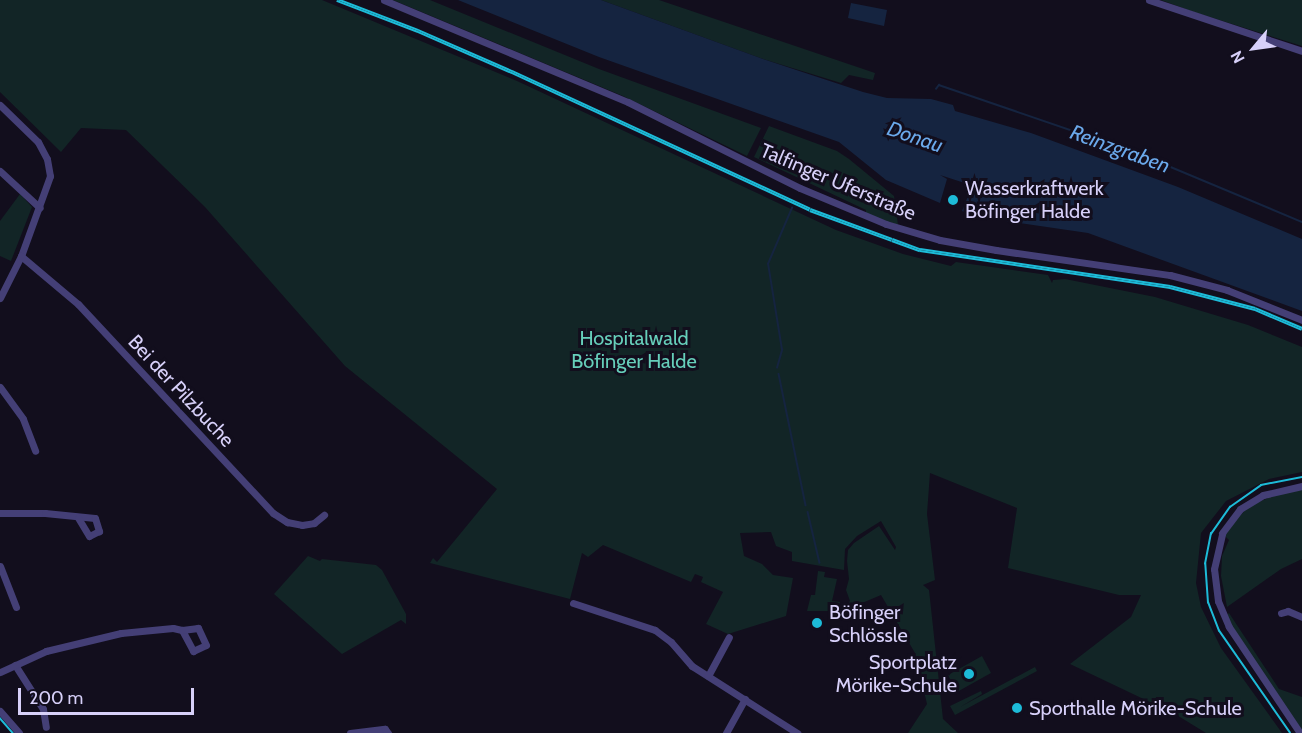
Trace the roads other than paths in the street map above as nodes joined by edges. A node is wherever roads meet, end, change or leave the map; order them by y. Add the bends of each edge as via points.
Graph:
1 (384, 0) edge
2 (1149, 0) edge
3 (1302, 51) edge
4 (0, 105) edge
5 (0, 171) edge
6 (40, 208) junction
7 (21, 256) junction
8 (0, 298) edge
9 (1302, 320) edge
10 (0, 387) edge
11 (35, 451) dead end
12 (1302, 486) edge
13 (0, 513) edge
14 (324, 515) dead end
15 (78, 518) dead end
16 (0, 566) edge
17 (573, 603) dead end
18 (16, 607) dead end
19 (1281, 613) dead end
20 (1302, 617) edge
21 (182, 630) dead end
22 (729, 637) dead end
23 (15, 665) junction
24 (0, 672) edge
25 (708, 676) junction
26 (745, 699) junction
27 (0, 711) edge
28 (46, 727) dead end
29 (371, 731) edge
30 (19, 733) edge
31 (350, 733) edge
32 (388, 733) edge
33 (726, 733) edge
34 (797, 733) edge
35 (1300, 733) edge

1 - 9 street, Talfinger Uferstraße via 628,102 800,188 886,224 940,240 1170,275 1227,290
2 - 3 street
4 - 6 street via 38,142 47,159 50,176
5 - 6 street
6 - 7 street
7 - 8 street
7 - 14 street, Bei der Pilzbuche via 80,306 273,513 302,525 314,523
10 - 11 street via 23,419
12 - 35 street via 1263,495 1240,509 1222,533 1214,568 1218,601 1229,627
13 - 15 street
16 - 18 street
17 - 25 street via 655,630
19 - 20 street via 1288,611
21 - 23 street via 122,633 46,651
22 - 25 street
23 - 24 street
23 - 28 street via 43,709
25 - 26 street
26 - 33 street
26 - 34 street
27 - 30 street
29 - 31 street
29 - 32 street via 385,729

